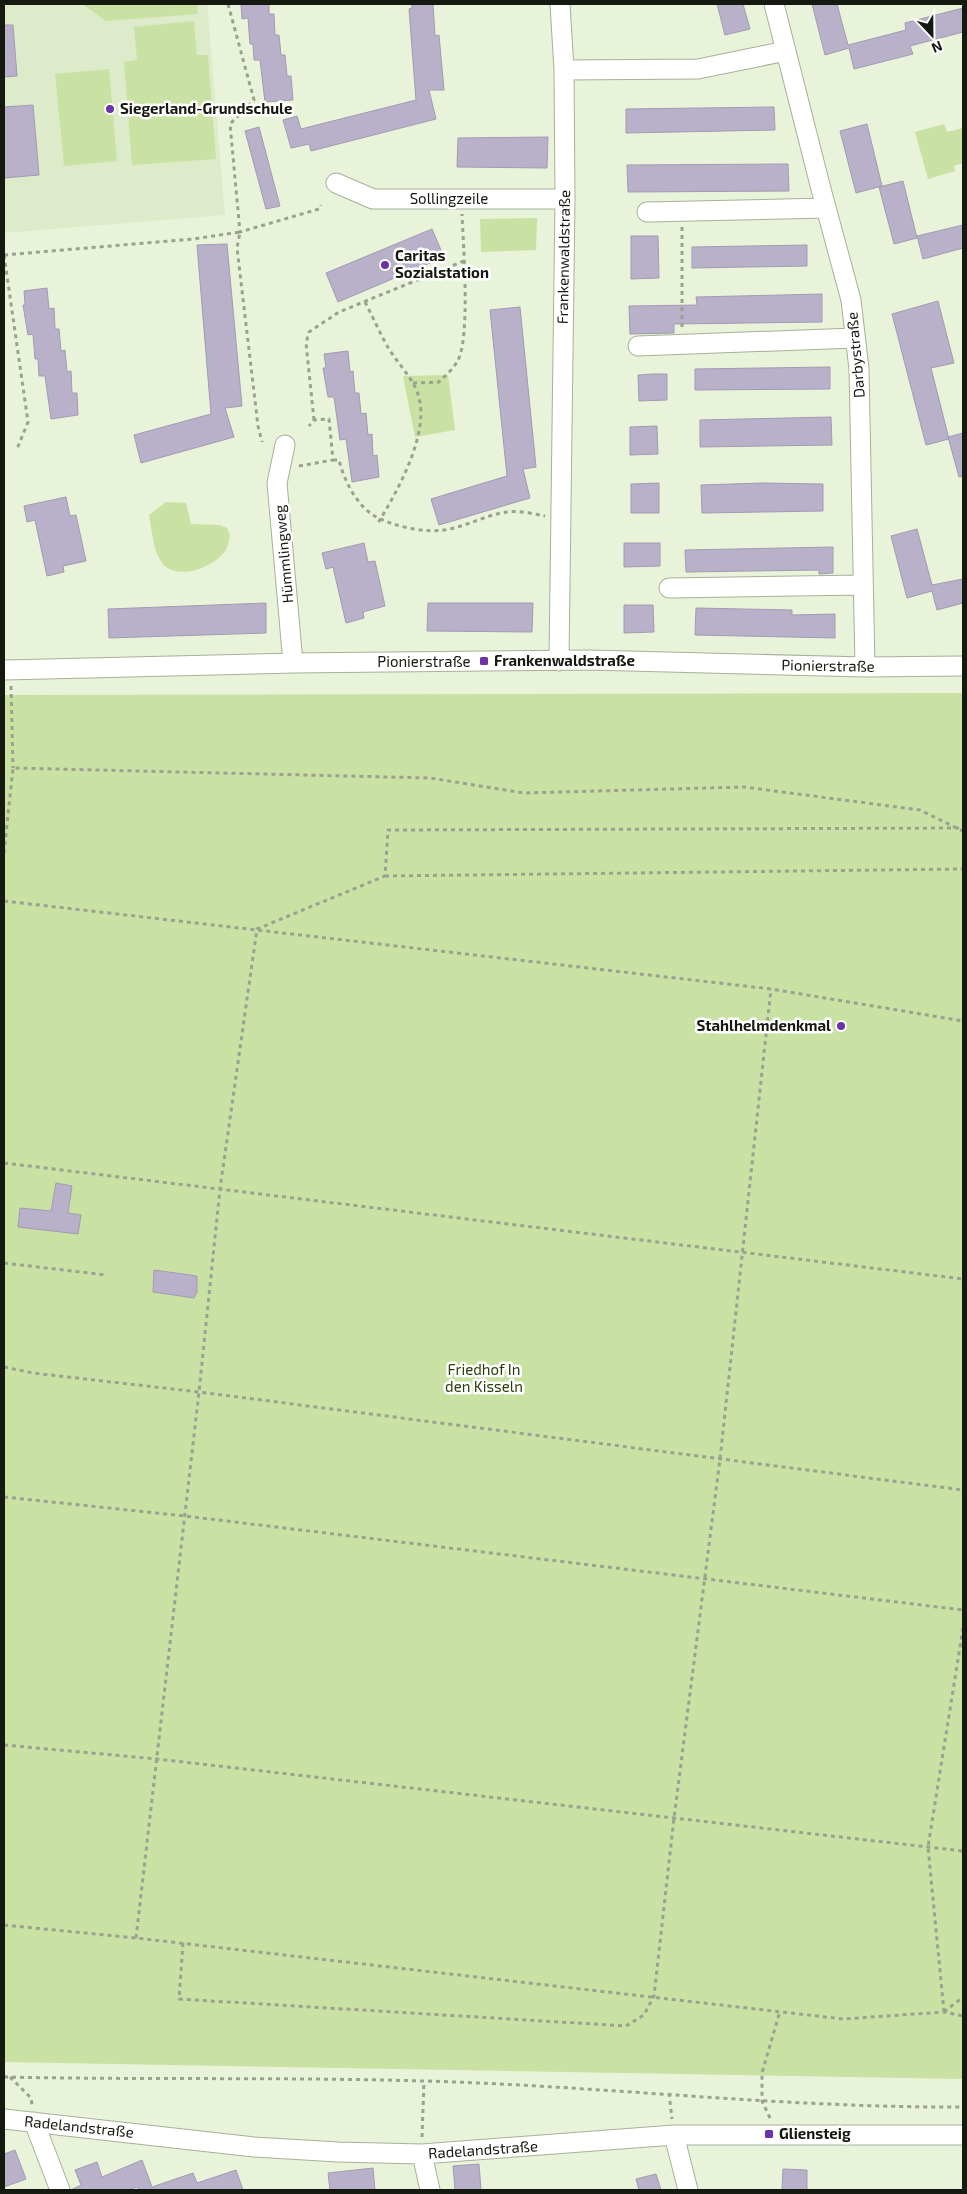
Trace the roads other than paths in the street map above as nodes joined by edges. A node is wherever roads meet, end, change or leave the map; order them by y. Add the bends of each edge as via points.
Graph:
1 (560, 4) edge
2 (774, 4) edge
3 (786, 50) junction
4 (564, 70) junction
5 (336, 183) dead end
6 (565, 199) junction
7 (826, 208) junction
8 (647, 212) dead end
9 (855, 338) junction
10 (638, 346) dead end
11 (285, 445) dead end
12 (863, 585) junction
13 (669, 588) dead end
14 (559, 661) junction
15 (293, 663) junction
16 (963, 666) edge
17 (864, 667) junction
18 (7, 670) edge
19 (4, 2119) edge
20 (34, 2122) junction
21 (674, 2135) junction
22 (963, 2135) edge
23 (422, 2154) junction
24 (60, 2190) edge
25 (430, 2190) edge
26 (688, 2190) edge

1 - 4 street, Frankenwaldstraße
2 - 3 street, Darbystraße
3 - 4 street via 698,69
3 - 7 street, Darbystraße
4 - 6 street, Frankenwaldstraße
5 - 6 street, Sollingzeile via 373,199
6 - 14 street, Frankenwaldstraße
7 - 8 street
7 - 9 street, Darbystraße via 851,300
9 - 10 street
9 - 12 street, Darbystraße via 859,369
11 - 15 street, Hümmlingweg via 277,483
12 - 13 street
12 - 17 street, Darbystraße
14 - 15 street, Pionierstraße
14 - 17 street, Pionierstraße
15 - 18 street, Pionierstraße
16 - 17 street, Pionierstraße
19 - 20 street, Radelandstraße
20 - 23 street, Radelandstraße via 254,2147
20 - 24 street
21 - 22 street, Radelandstraße
21 - 23 street, Radelandstraße
21 - 26 street
23 - 25 street

